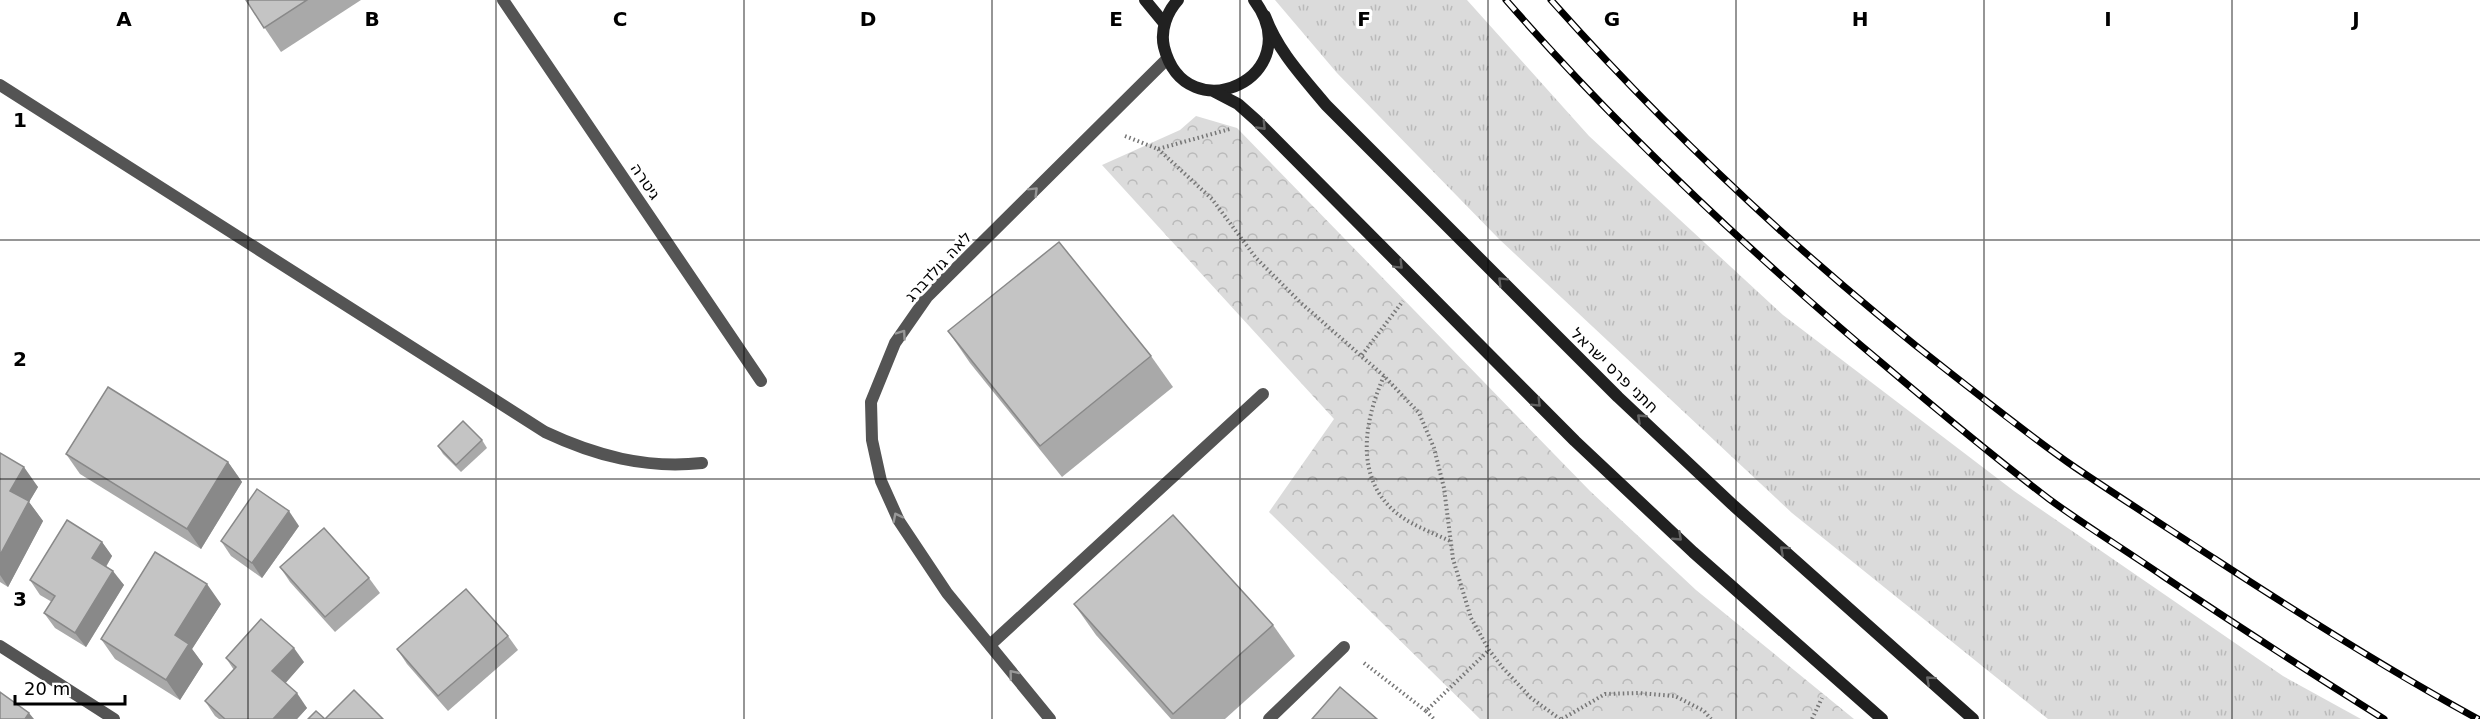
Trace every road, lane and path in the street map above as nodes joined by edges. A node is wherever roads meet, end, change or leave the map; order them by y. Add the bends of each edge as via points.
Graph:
1 (503, 0) edge
2 (1145, 0) edge
3 (1178, 0) edge
4 (1254, 0) edge
5 (1265, 16) junction
6 (1164, 23) junction
7 (1167, 59) junction
8 (0, 85) edge
9 (1215, 92) junction
10 (1256, 120) junction
11 (1099, 126) junction
12 (1158, 149) junction
13 (1416, 282) junction
14 (1362, 355) junction
15 (1384, 376) junction
16 (761, 381) dead end
17 (1263, 394) dead end
18 (702, 463) dead end
19 (1451, 541) junction
20 (990, 645) junction
21 (0, 646) edge
22 (1344, 647) joint
23 (1489, 650) junction
24 (1425, 711) junction
25 (114, 719) edge
26 (1050, 719) edge
27 (1269, 719) edge
28 (1434, 719) edge
29 (1561, 719) edge
30 (1711, 719) edge
31 (1882, 719) edge
32 (1973, 719) edge

1 - 16 street, גיטרה
2 - 6 main road
3 - 6 main road
4 - 5 main road, חתני פרס ישראל
5 - 9 main road via 1267,52 1259,69 1246,82
32 -> 5 main road, חתני פרס ישראל via 1734,506 1610,389 1326,105 1284,55
6 - 7 main road via 1162,41
7 - 9 main road via 1181,78 1197,88
7 - 11 street, לאה גולדברג
8 - 18 street via 545,432 609,457 665,465
9 - 10 main road via 1238,104
10 - 12 path
10 -> 13 main road
11 - 12 path
20 -> 11 street, לאה גולדברג via 947,593 898,521 880,481 872,440 871,402 895,343 927,297
12 - 14 path via 1212,200 1256,258
13 - 14 path
13 -> 31 main road via 1693,552
14 - 15 path
15 - 19 path via 1419,413 1434,448
15 - 19 path via 1372,403 1366,437 1377,493 1403,518
17 - 20 street
19 - 23 path via 1471,618
26 -> 20 street, לאה גולדברג
21 - 25 street
22 - 24 path
22 - 27 street
23 - 24 path
23 - 29 path via 1531,698
24 - 28 path
29 - 30 path via 1605,694 1639,693 1675,696

